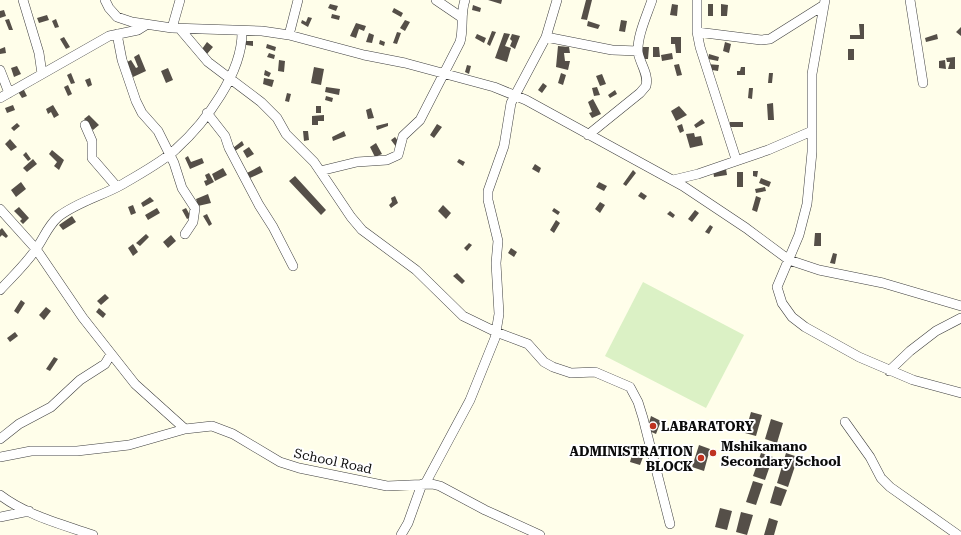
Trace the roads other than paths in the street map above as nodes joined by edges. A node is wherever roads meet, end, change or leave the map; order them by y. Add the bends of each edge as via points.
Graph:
1 (23, 0) edge
2 (105, 0) edge
3 (180, 0) edge
4 (298, 0) edge
5 (436, 0) edge
6 (464, 0) edge
7 (557, 0) edge
8 (652, 0) edge
9 (697, 0) edge
10 (910, 0) edge
11 (825, 1) edge
12 (461, 17) junction
13 (146, 25) junction
14 (176, 28) junction
15 (242, 31) junction
16 (697, 32) junction
17 (117, 34) junction
18 (289, 35) junction
19 (546, 37) junction
20 (638, 52) junction
21 (0, 70) edge
22 (444, 73) junction
23 (42, 74) junction
24 (230, 78) junction
25 (923, 83) dead end
26 (9, 93) junction
27 (514, 95) junction
28 (0, 98) edge
29 (207, 114) junction
30 (85, 125) dead end
31 (812, 131) junction
32 (588, 135) junction
33 (170, 155) junction
34 (736, 159) junction
35 (320, 171) junction
36 (673, 180) junction
37 (117, 187) junction
38 (0, 209) edge
39 (185, 234) dead end
40 (36, 249) junction
41 (789, 260) junction
42 (293, 266) dead end
43 (0, 290) edge
44 (961, 306) edge
45 (961, 318) edge
46 (496, 332) junction
47 (111, 354) junction
48 (889, 371) junction
49 (961, 393) edge
50 (845, 422) dead end
51 (185, 429) junction
52 (0, 439) edge
53 (0, 456) edge
54 (424, 484) junction
55 (0, 495) edge
56 (29, 511) junction
57 (0, 517) edge
58 (670, 524) dead end
59 (94, 535) edge
60 (401, 535) edge
61 (540, 535) edge
62 (958, 535) edge

1 - 23 street via 39,53
2 - 13 street via 117,17
3 - 14 street
4 - 18 street
5 - 12 street
6 - 12 street
7 - 19 street
8 - 20 street
9 - 16 street
10 - 25 street
11 - 16 street via 770,39
11 - 31 street via 812,74
12 - 22 street via 461,40
13 - 14 street
13 - 17 street via 138,30
14 - 15 street
14 - 24 street via 204,58
15 - 18 street
15 - 24 street via 241,48
16 - 34 street
17 - 23 street via 104,38
17 - 33 street via 122,60 136,101 142,113 154,125
18 - 22 street
19 - 20 street via 612,50
19 - 27 street
20 - 32 street via 646,75 646,86
21 - 26 street
22 - 27 street
22 - 35 street via 420,120 403,136 396,156 383,161 357,162
23 - 26 street
24 - 29 street
24 - 35 street via 271,112 286,134
26 - 28 street
27 - 32 street
27 - 46 street via 502,151 488,191 498,242 496,263 499,314
29 - 33 street
29 - 42 street via 225,136 228,148 261,209 272,223
30 - 37 street via 92,141 92,158
31 - 34 street via 768,150
31 - 41 street via 807,204
32 - 36 street
33 - 37 street
33 - 39 street via 182,188 196,210 193,222
34 - 36 street via 698,174
35 - 46 street via 362,230 416,270 463,316
36 - 41 street via 709,202
37 - 40 street via 59,216 46,231
38 - 40 street
40 - 43 street
40 - 47 street
41 - 44 street via 819,270 883,283
41 - 48 street via 777,287 782,303 792,317 839,347
45 - 48 street via 936,331
46 - 54 street via 470,400
46 - 58 street via 528,344 544,362 553,367 571,373 595,372 630,387 638,402
47 - 51 street via 135,384
47 - 52 street via 105,364 80,380 51,407 19,424
48 - 49 street
50 - 62 street via 870,457 881,478
51 - 53 street, School Road via 129,445 77,451 31,451
51 - 54 street, School Road via 212,426 222,429 280,462 299,468 387,486
54 - 60 street
54 - 61 street, School Road via 440,486
55 - 56 street
56 - 57 street
56 - 59 street

